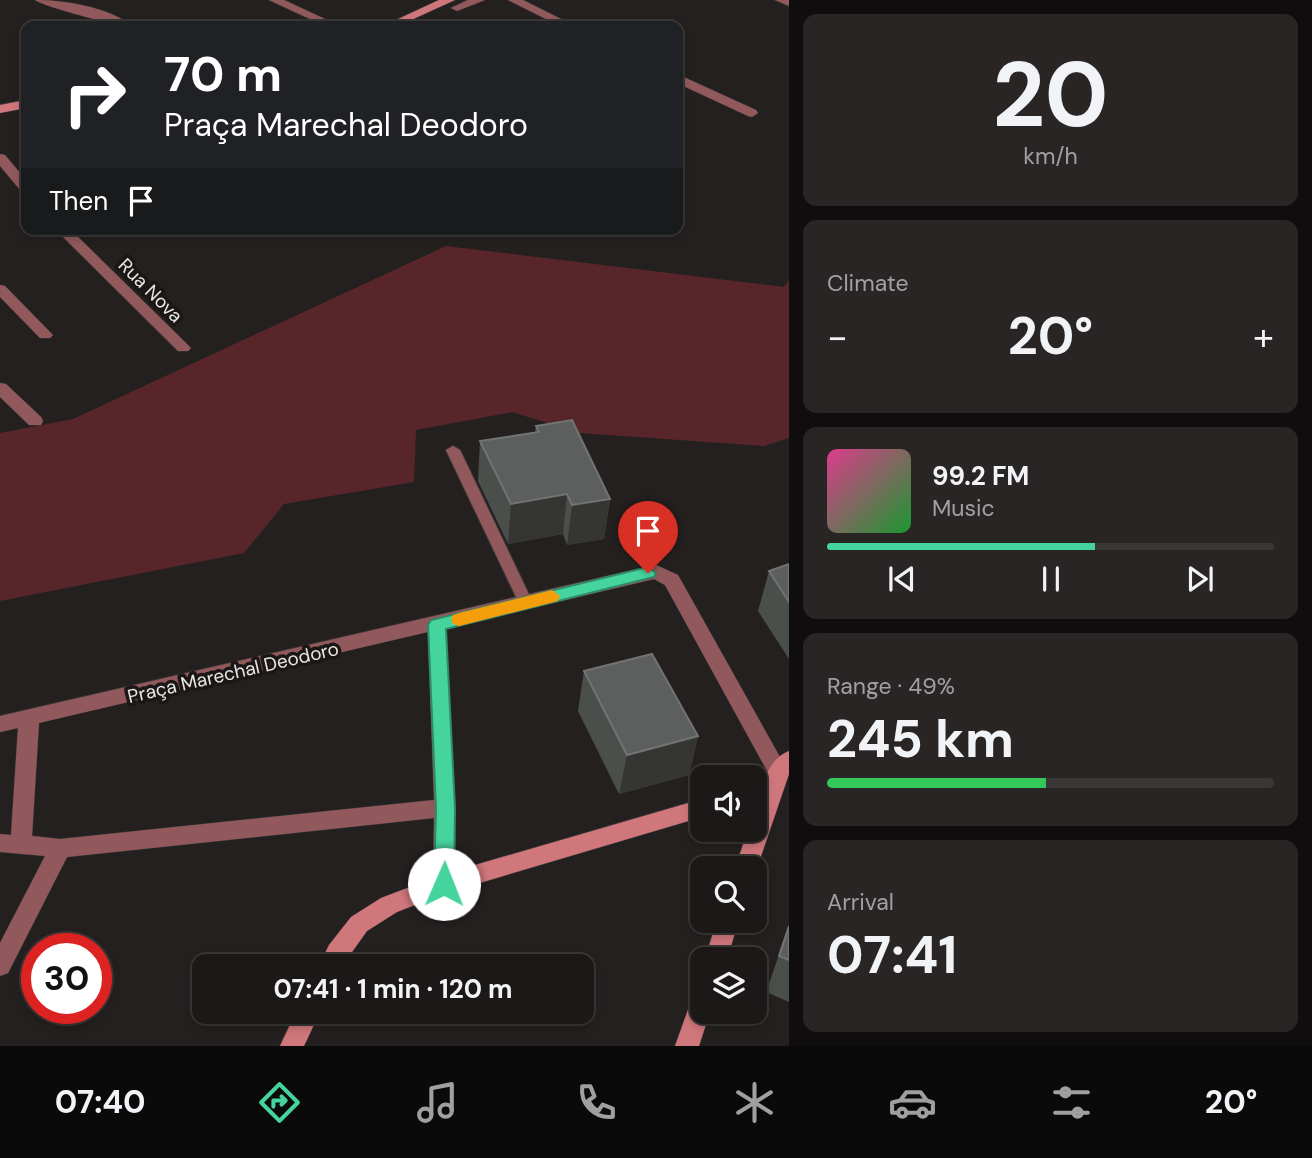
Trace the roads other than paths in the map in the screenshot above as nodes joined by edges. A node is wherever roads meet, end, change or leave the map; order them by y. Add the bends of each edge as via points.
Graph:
1 (41, 0) edge
2 (275, 0) edge
3 (479, 0) edge
4 (514, 0) edge
5 (781, 0) edge
6 (789, 3) edge
7 (453, 4) edge
8 (114, 21) edge
9 (323, 21) edge
10 (403, 21) edge
11 (558, 21) edge
12 (683, 81) edge
13 (21, 105) edge
14 (0, 109) edge
15 (752, 113) dead end
16 (0, 158) edge
17 (21, 182) edge
18 (68, 235) edge
19 (0, 289) edge
20 (45, 335) dead end
21 (183, 348) dead end
22 (0, 388) edge
23 (35, 421) dead end
24 (453, 450) dead end
25 (526, 603) junction
26 (437, 625) junction
27 (29, 719) junction
28 (0, 724) edge
29 (773, 778) edge
30 (445, 808) junction
31 (690, 812) edge
32 (11, 845) edge
33 (60, 848) junction
34 (750, 856) edge
35 (444, 884) junction
36 (336, 954) edge
37 (0, 966) edge
38 (302, 1024) edge
39 (694, 1024) edge
40 (292, 1046) edge
41 (687, 1046) edge

1 - 8 street
2 - 9 street
3 - 7 street
4 - 11 street
5 - 6 street
7 - 10 street
12 - 15 street
13 - 14 street
16 - 17 street
18 - 21 street, Rua Nova
19 - 20 street
22 - 23 street
24 - 25 lane
25 - 26 street, Praça Marechal Deodoro
25 - 29 street, Praça Marechal Deodoro via 648,573 672,580
26 - 27 street, Praça Marechal Deodoro
26 - 30 street
27 - 28 street, Praça Marechal Deodoro
27 - 32 street
29 - 34 street
30 - 33 street
30 - 35 street
31 - 35 street
32 - 33 street
33 - 37 street
35 - 36 street via 389,905 359,924
38 - 40 street
39 - 41 street

